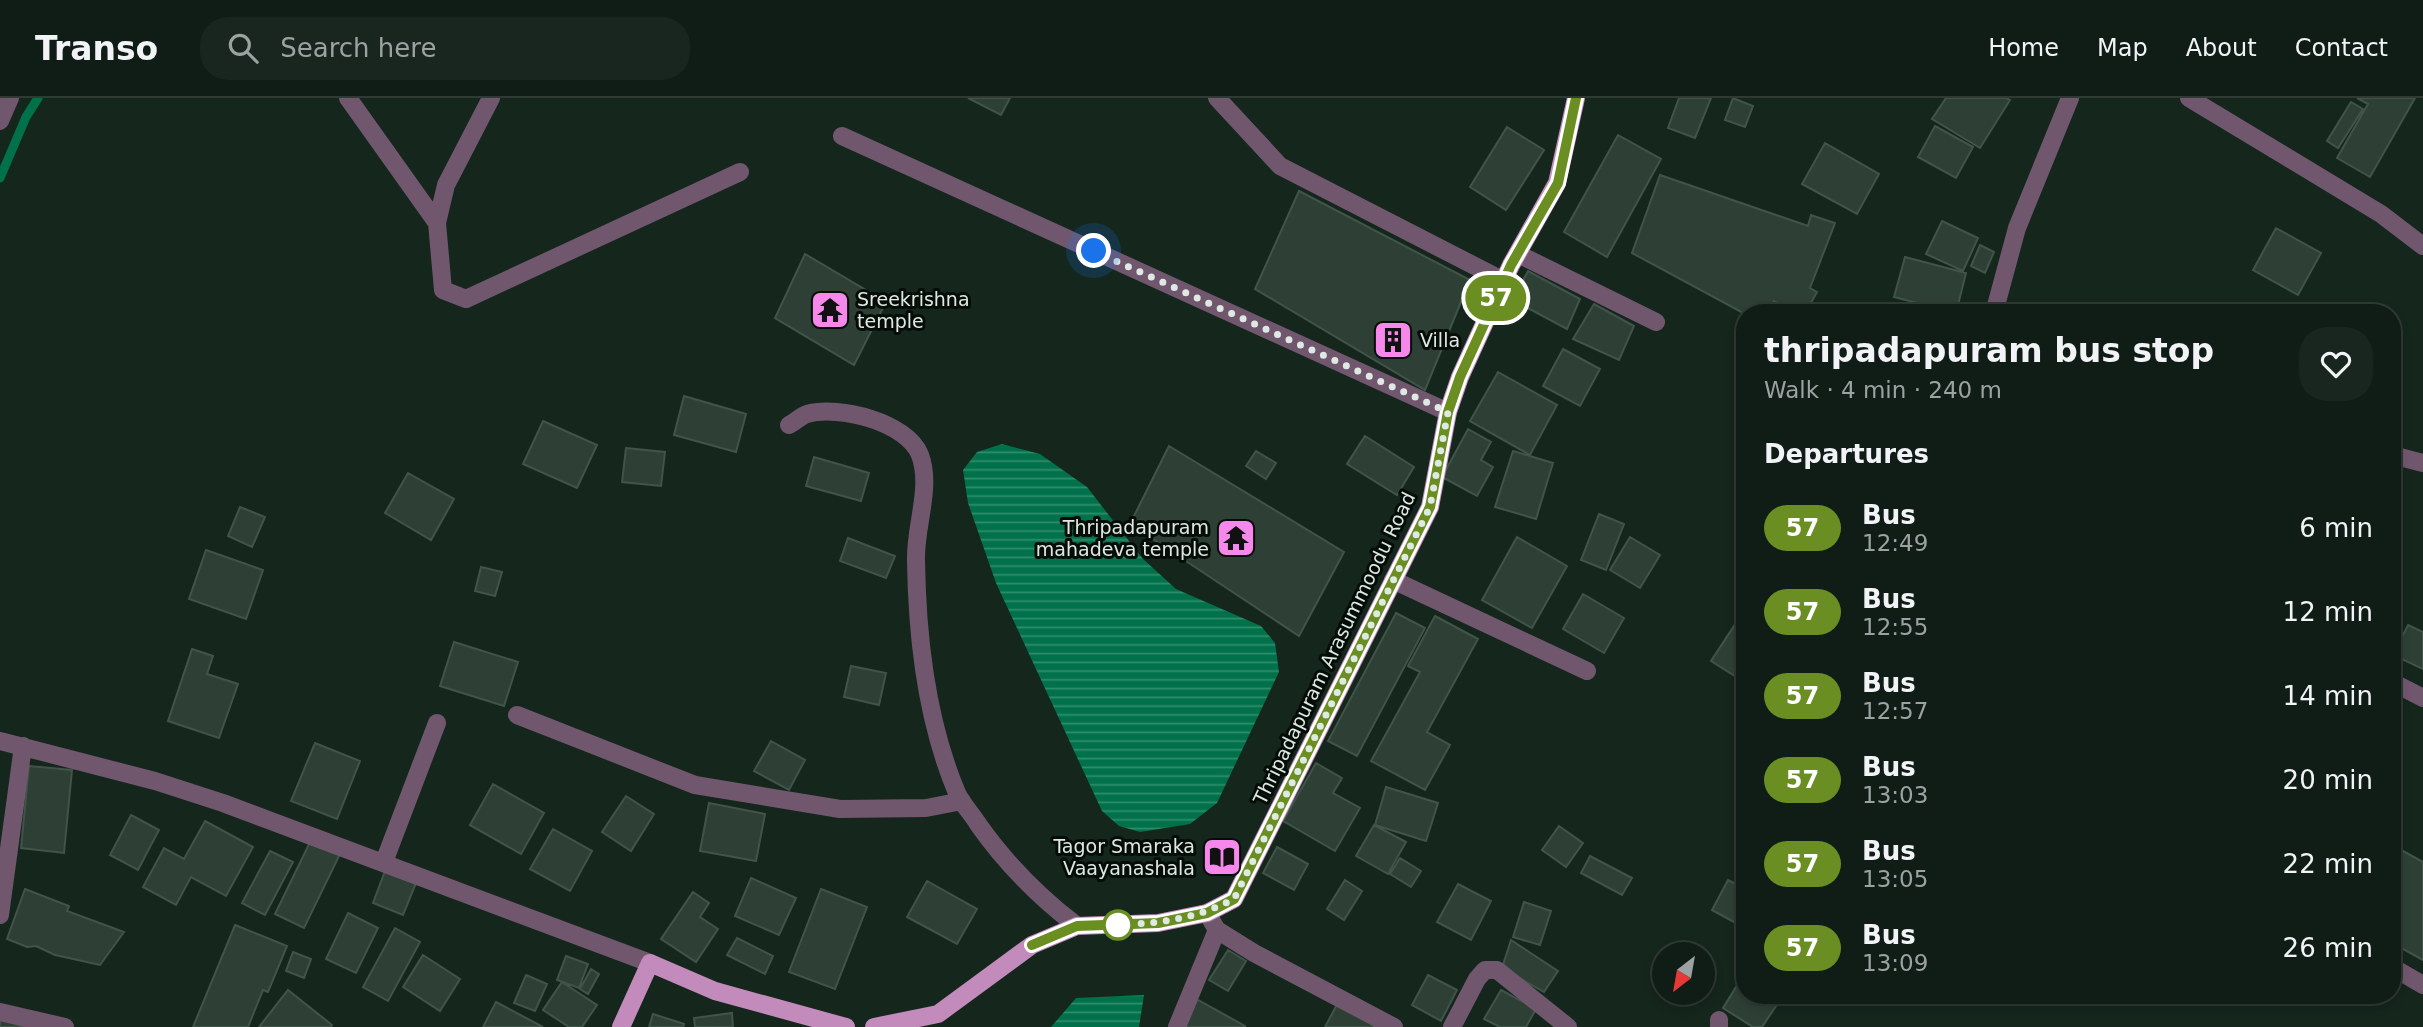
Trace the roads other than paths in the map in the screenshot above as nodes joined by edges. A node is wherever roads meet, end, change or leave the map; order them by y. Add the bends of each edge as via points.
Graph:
1 (10, 98) edge
2 (348, 98) edge
3 (491, 98) edge
4 (1217, 98) edge
5 (1576, 98) edge
6 (2070, 98) edge
7 (2189, 98) edge
8 (0, 121) edge
9 (842, 136) dead end
10 (740, 172) dead end
11 (437, 223) junction
12 (2423, 246) edge
13 (1518, 254) junction
14 (1504, 281) junction
15 (1996, 304) edge
16 (1656, 322) dead end
17 (1448, 412) junction
18 (789, 425) dead end
19 (2401, 457) edge
20 (2423, 463) edge
21 (1393, 580) junction
22 (1587, 671) dead end
23 (2401, 687) edge
24 (2423, 698) edge
25 (517, 715) dead end
26 (437, 723) dead end
27 (0, 741) edge
28 (23, 746) junction
29 (962, 801) junction
30 (384, 862) junction
31 (1207, 913) junction
32 (0, 915) edge
33 (1077, 926) junction
34 (1217, 930) junction
35 (650, 964) junction
36 (2401, 972) edge
37 (2423, 985) edge
38 (0, 1012) edge
39 (940, 1021) edge
40 (65, 1027) edge
41 (621, 1027) edge
42 (846, 1027) edge
43 (874, 1027) edge
44 (1177, 1027) edge
45 (1394, 1027) edge
46 (1452, 1027) edge
47 (1568, 1027) edge

1 - 8 street
2 - 11 street
3 - 11 street via 446,185
4 - 14 street via 1280,166
5 - 13 main road, Thripadapuram Arasummoodu Road via 1558,183
6 - 15 street via 2017,228
7 - 12 street via 2381,214
9 - 17 street
10 - 11 street via 466,299 443,290
13 - 14 main road, Thripadapuram Arasummoodu Road
13 - 16 street
14 - 17 main road, Thripadapuram Arasummoodu Road
17 - 21 main road, Thripadapuram Arasummoodu Road via 1430,507
18 - 29 street via 807,414 856,415 898,431 919,453 925,478 916,541 917,626 928,698
19 - 20 street
21 - 22 street
21 - 31 main road, Thripadapuram Arasummoodu Road via 1234,899
23 - 24 street
25 - 29 street via 695,785 840,810 926,808
26 - 30 street
27 - 28 street
28 - 30 street via 155,780
28 - 32 street
29 - 33 street via 1000,856 1044,901
30 - 35 street
31 - 33 main road, Thripadapuram Arasummoodu Road via 1158,923
31 - 34 street
33 - 39 main road, Thripadapuram Arasummoodu Road via 1032,945
34 - 44 street
34 - 45 street
35 - 41 main road
35 - 42 main road via 715,991
36 - 37 street
38 - 40 street
39 - 43 main road
46 - 47 street via 1485,970 1497,970

